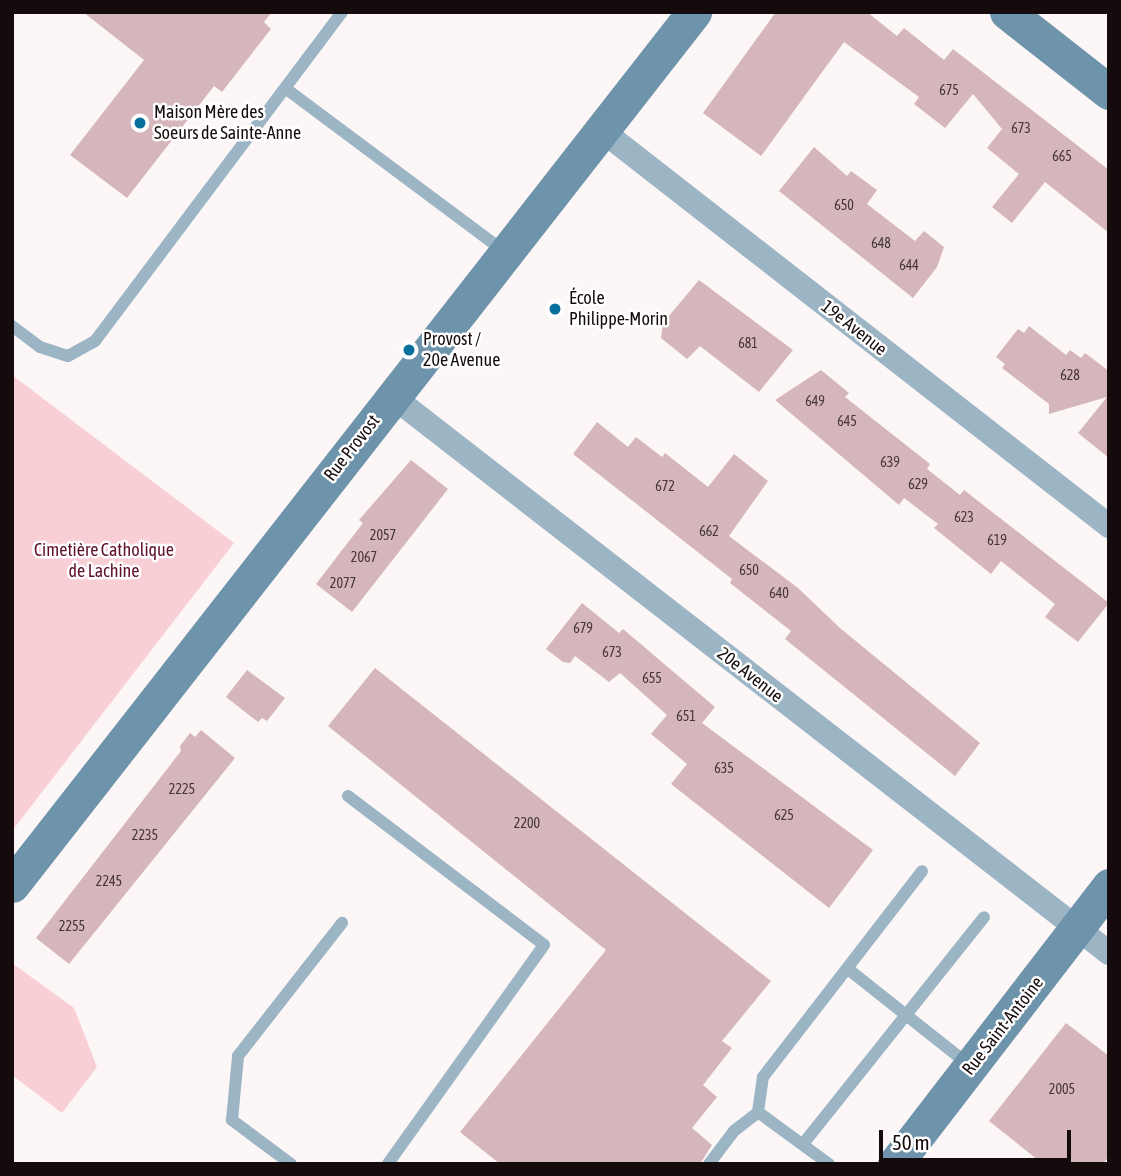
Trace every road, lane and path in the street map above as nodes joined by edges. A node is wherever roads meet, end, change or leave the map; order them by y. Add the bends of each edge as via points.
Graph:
1 (342, 12) edge
2 (694, 12) edge
3 (1007, 12) edge
4 (285, 88) junction
5 (1109, 92) edge
6 (600, 129) junction
7 (505, 252) junction
8 (12, 326) edge
9 (393, 396) junction
10 (1109, 526) edge
11 (348, 796) dead end
12 (922, 872) dead end
13 (12, 885) edge
14 (1109, 886) edge
15 (984, 917) dead end
16 (342, 923) dead end
17 (1078, 929) junction
18 (1109, 953) edge
19 (848, 969) junction
20 (905, 1015) junction
21 (972, 1066) junction
22 (758, 1112) junction
23 (803, 1144) junction
24 (291, 1164) edge
25 (388, 1164) edge
26 (709, 1164) edge
27 (829, 1164) edge
28 (895, 1164) edge

1 - 4 lane
2 - 6 street, Rue Provost
3 - 5 street
4 - 7 lane
4 - 8 lane via 95,341 68,356 40,347
6 - 7 street, Rue Provost
6 - 10 street, 19e Avenue
7 - 9 street, Rue Provost
9 - 13 street, Rue Provost
9 - 17 street, 20e Avenue
11 - 25 lane via 544,945
12 - 19 lane
14 - 17 street, Rue Saint-Antoine
15 - 20 lane
16 - 24 lane via 238,1056 232,1120
17 - 18 street, 20e Avenue
17 - 21 street, Rue Saint-Antoine
19 - 20 lane
19 - 22 lane via 763,1077
20 - 21 lane
20 - 23 lane
21 - 28 street, Rue Saint-Antoine
22 - 23 lane
22 - 26 lane via 734,1131
23 - 27 lane

